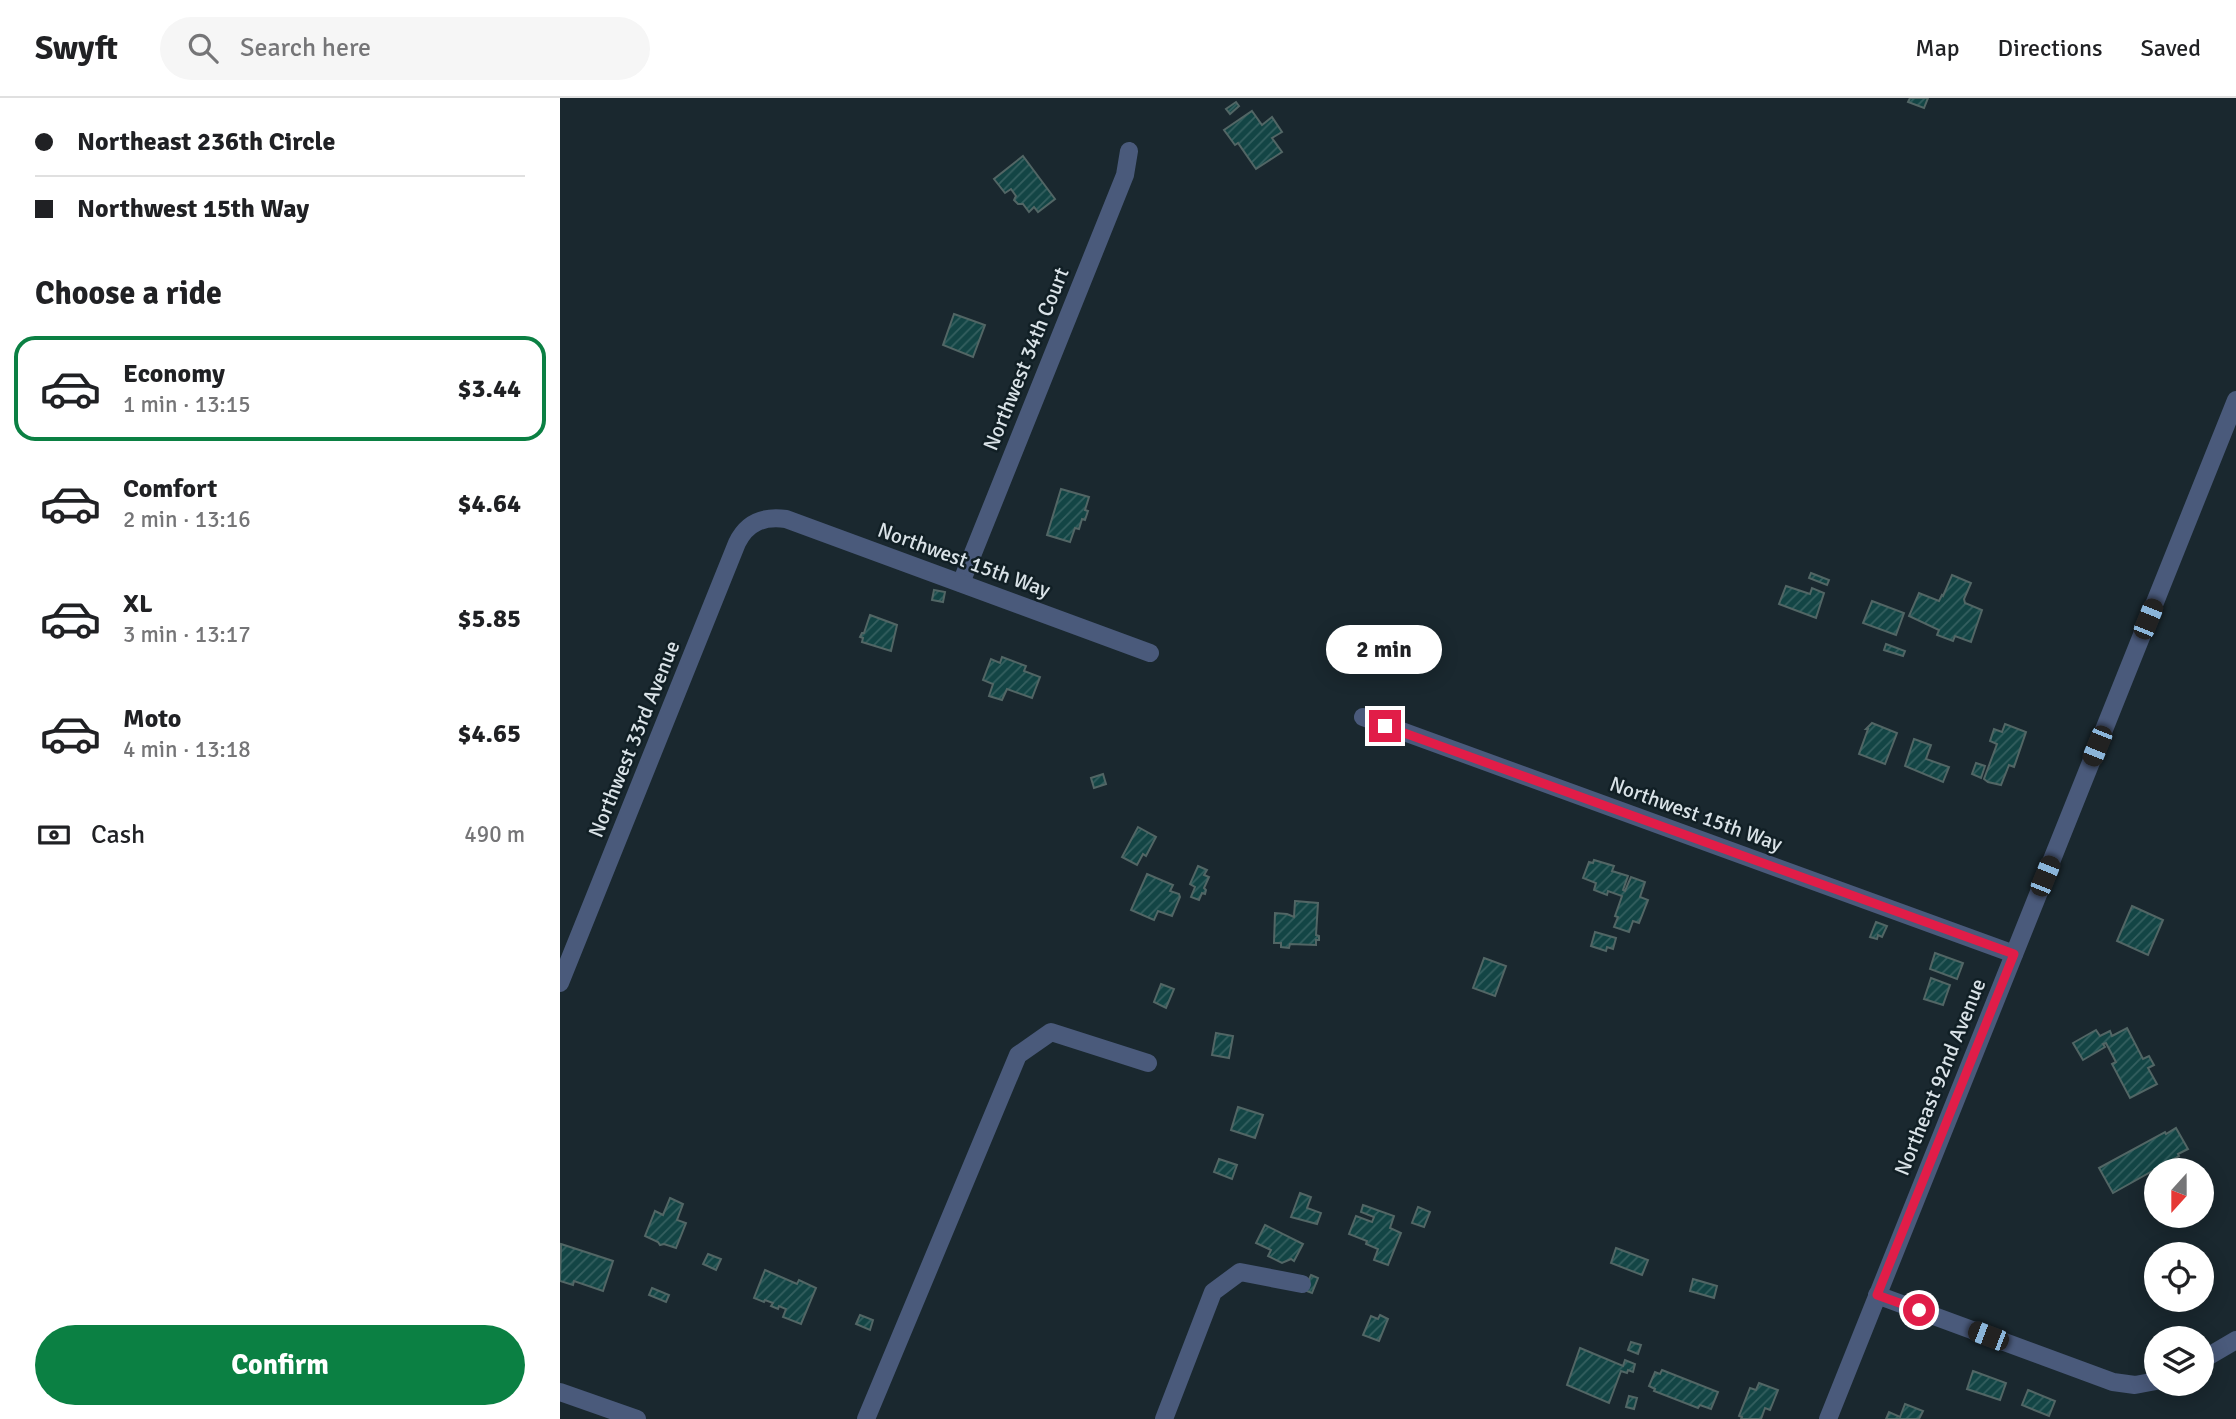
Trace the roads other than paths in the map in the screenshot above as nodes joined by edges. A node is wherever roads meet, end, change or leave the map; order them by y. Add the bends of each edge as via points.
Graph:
1 (1129, 150) dead end
2 (2236, 400) edge
3 (760, 520) joint
4 (961, 583) junction
5 (1150, 653) dead end
6 (1363, 718) dead end
7 (2014, 954) junction
8 (560, 983) edge
9 (1148, 1063) dead end
10 (1302, 1284) dead end
11 (1877, 1295) junction
12 (2236, 1340) edge
13 (2214, 1353) edge
14 (2144, 1383) edge
15 (560, 1392) edge
16 (637, 1419) edge
17 (866, 1419) edge
18 (1164, 1419) edge
19 (1828, 1419) edge

1 - 4 street, Northwest 34th Court via 1125,175
2 - 7 street, Northeast 92nd Avenue
3 - 4 street, Northwest 15th Way via 786,519
3 - 8 street, Northwest 33rd Avenue via 746,529 737,543
4 - 5 street, Northwest 15th Way
6 - 7 street, Northwest 15th Way
7 - 11 street, Northeast 92nd Avenue
9 - 17 street via 1051,1032 1018,1055
10 - 18 street via 1240,1272 1213,1292
11 - 14 street via 2113,1382
11 - 19 street, Northeast 92nd Avenue
12 - 13 street
15 - 16 street

